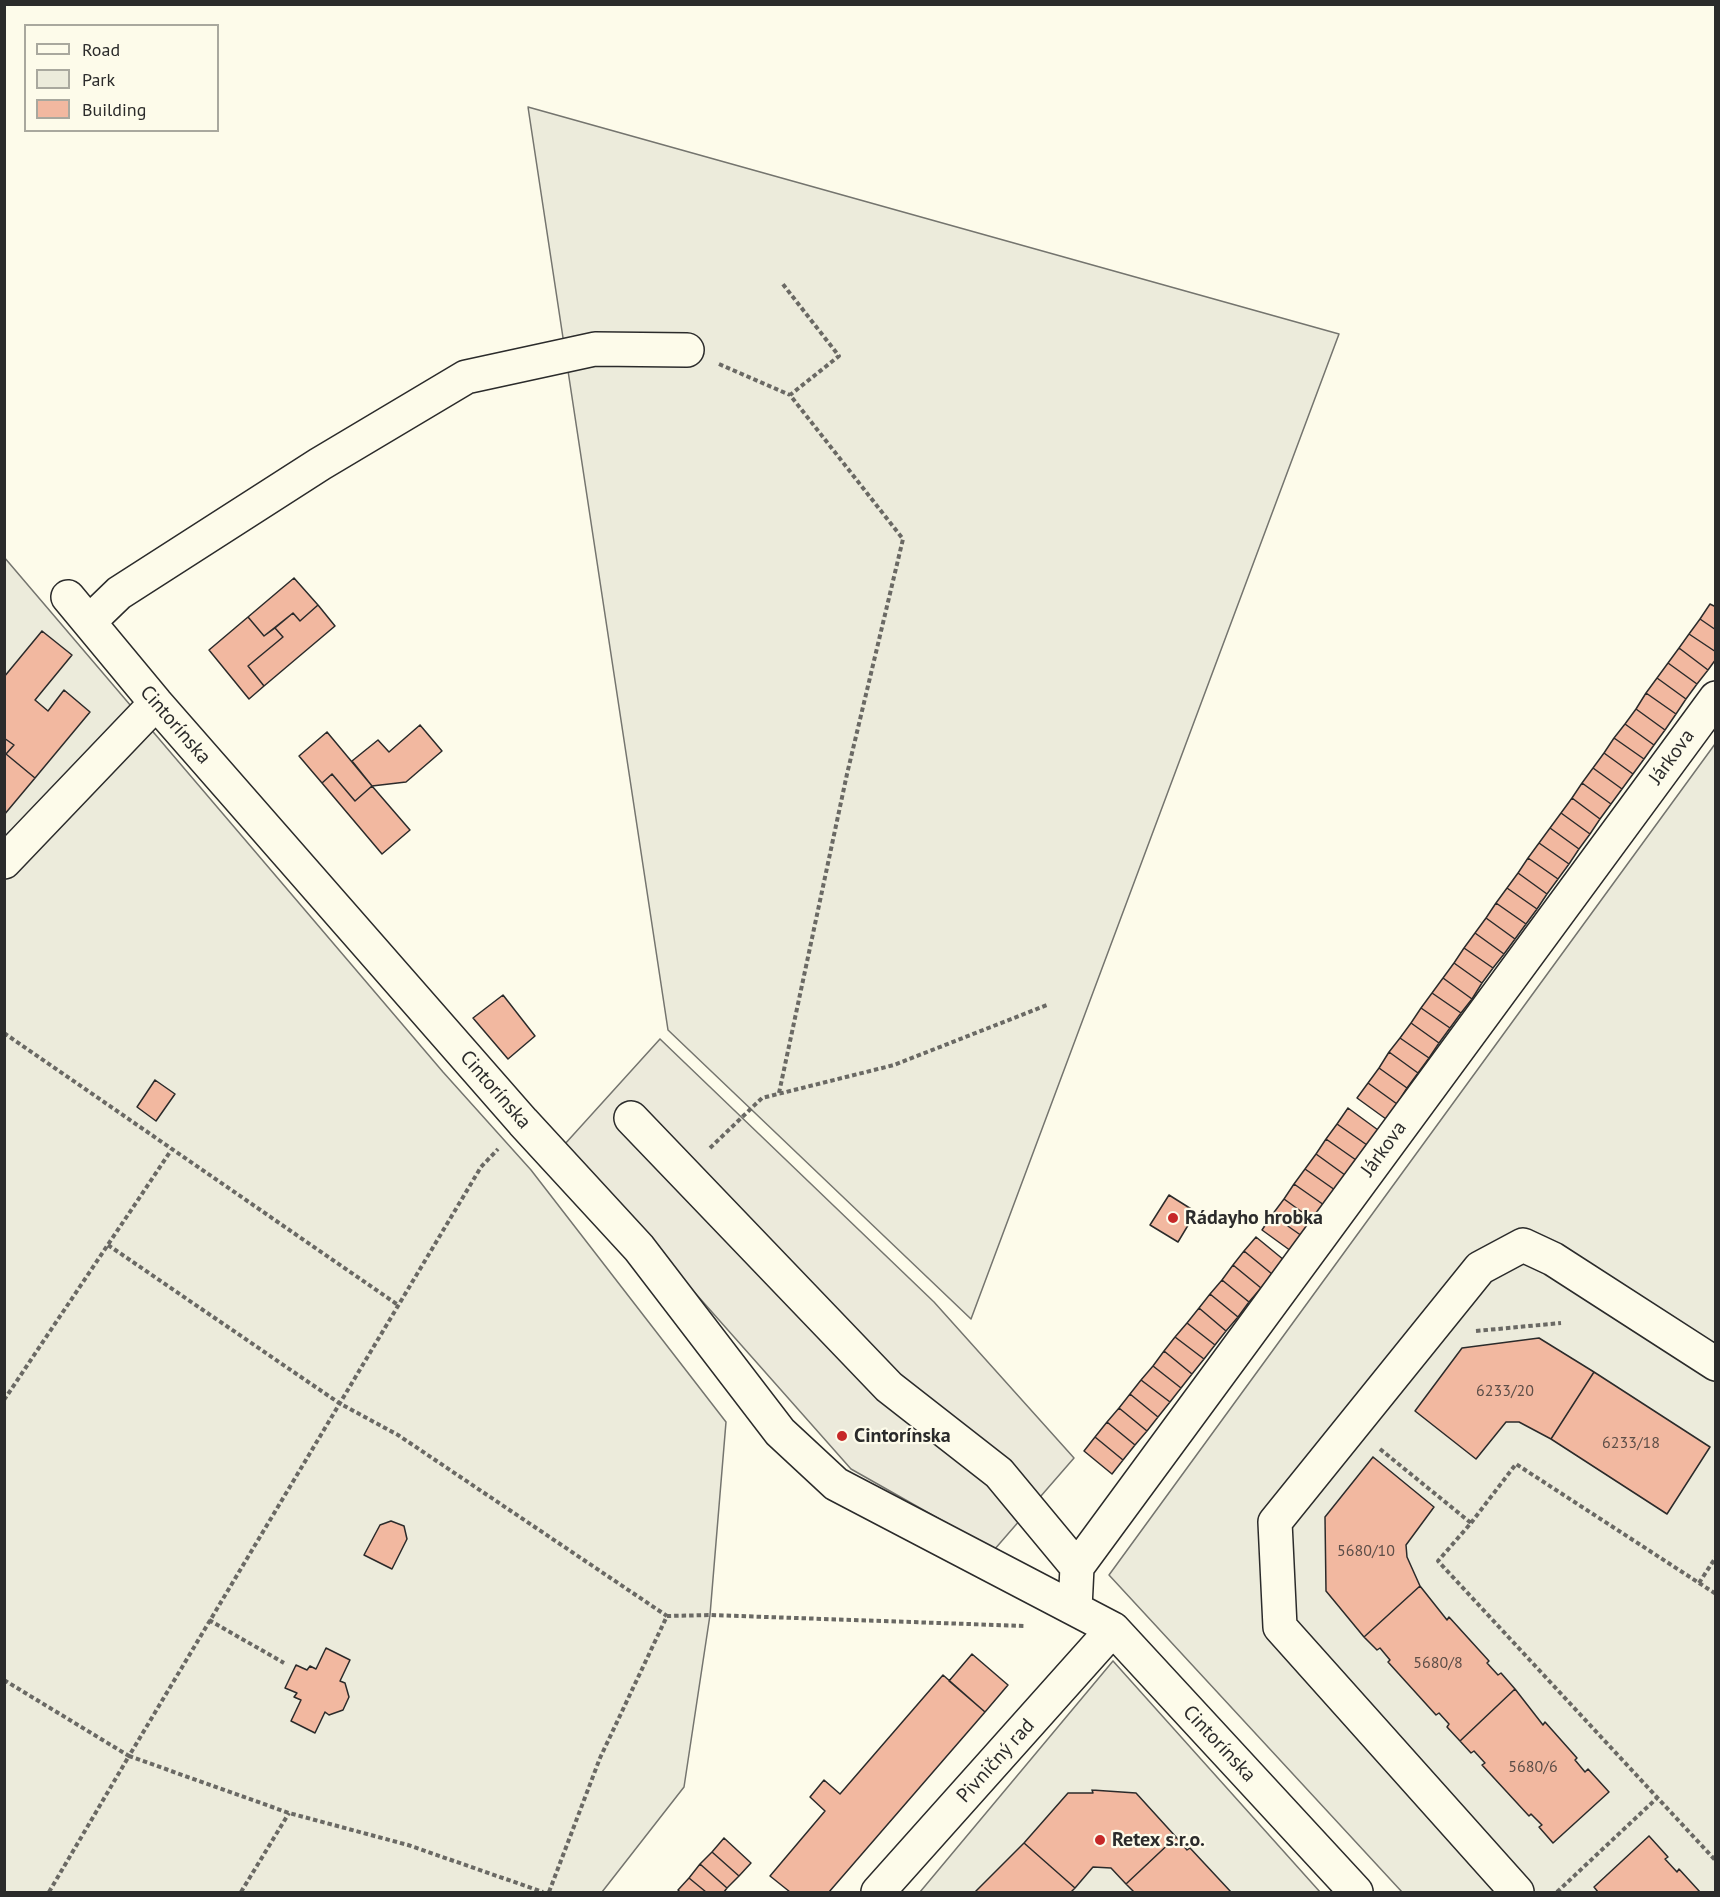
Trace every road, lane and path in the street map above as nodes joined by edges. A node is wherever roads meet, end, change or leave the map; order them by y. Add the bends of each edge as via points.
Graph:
1 (782, 283) dead end
2 (687, 350) joint
3 (790, 395) junction
4 (68, 597) dead end
5 (89, 622) junction
6 (1716, 698) edge
7 (156, 704) junction
8 (4, 862) edge
9 (1047, 1005) dead end
10 (4, 1033) edge
11 (779, 1093) junction
12 (631, 1119) dead end
13 (523, 1122) junction
14 (172, 1149) junction
15 (683, 1173) junction
16 (108, 1245) junction
17 (398, 1305) junction
18 (1561, 1323) dead end
19 (1473, 1331) dead end
20 (1716, 1364) edge
21 (4, 1400) edge
22 (339, 1403) junction
23 (1376, 1446) dead end
24 (1471, 1523) junction
25 (1716, 1557) edge
26 (1077, 1567) junction
27 (1699, 1583) junction
28 (1716, 1594) edge
29 (1076, 1608) junction
30 (667, 1616) junction
31 (209, 1620) junction
32 (1030, 1626) dead end
33 (1113, 1629) junction
34 (284, 1663) dead end
35 (4, 1680) edge
36 (129, 1756) junction
37 (1657, 1798) junction
38 (289, 1813) junction
39 (1716, 1861) edge
40 (49, 1893) edge
41 (241, 1893) edge
42 (543, 1893) edge
43 (549, 1893) edge
44 (878, 1893) edge
45 (1356, 1893) edge
46 (1517, 1893) edge
47 (1557, 1893) edge

1 - 3 path via 839,356
2 - 3 path
2 - 5 street via 594,349 466,377 320,464 119,593
3 - 11 path via 903,540 847,774
4 - 5 street, Cintorínska
5 - 7 street, Cintorínska
6 - 26 street, Járkova
7 - 8 street
7 - 13 street, Cintorínska
9 - 11 path via 894,1065
10 - 14 path
11 - 15 path via 762,1098
12 - 15 street
13 - 17 path via 481,1167
13 - 29 street, Cintorínska via 639,1248 780,1432 837,1484
14 - 16 path
14 - 17 path
15 - 26 street via 889,1387 999,1473
16 - 21 path
16 - 22 path
17 - 22 path
18 - 19 path
20 - 46 street via 1552,1259 1523,1245 1480,1268 1275,1522 1280,1627
22 - 30 path via 398,1435
22 - 31 path
23 - 24 path
24 - 27 path via 1516,1464
24 - 37 path via 1438,1562
25 - 27 path
26 - 29 street
27 - 28 path
29 - 33 street, Cintorínska
30 - 32 path
30 - 43 path via 600,1758
31 - 34 path
31 - 36 path
33 - 44 street, Pivničný rad
33 - 45 street, Cintorínska
35 - 36 path
36 - 38 path
36 - 40 path
37 - 39 path
37 - 47 path
38 - 41 path
38 - 42 path via 408,1845

